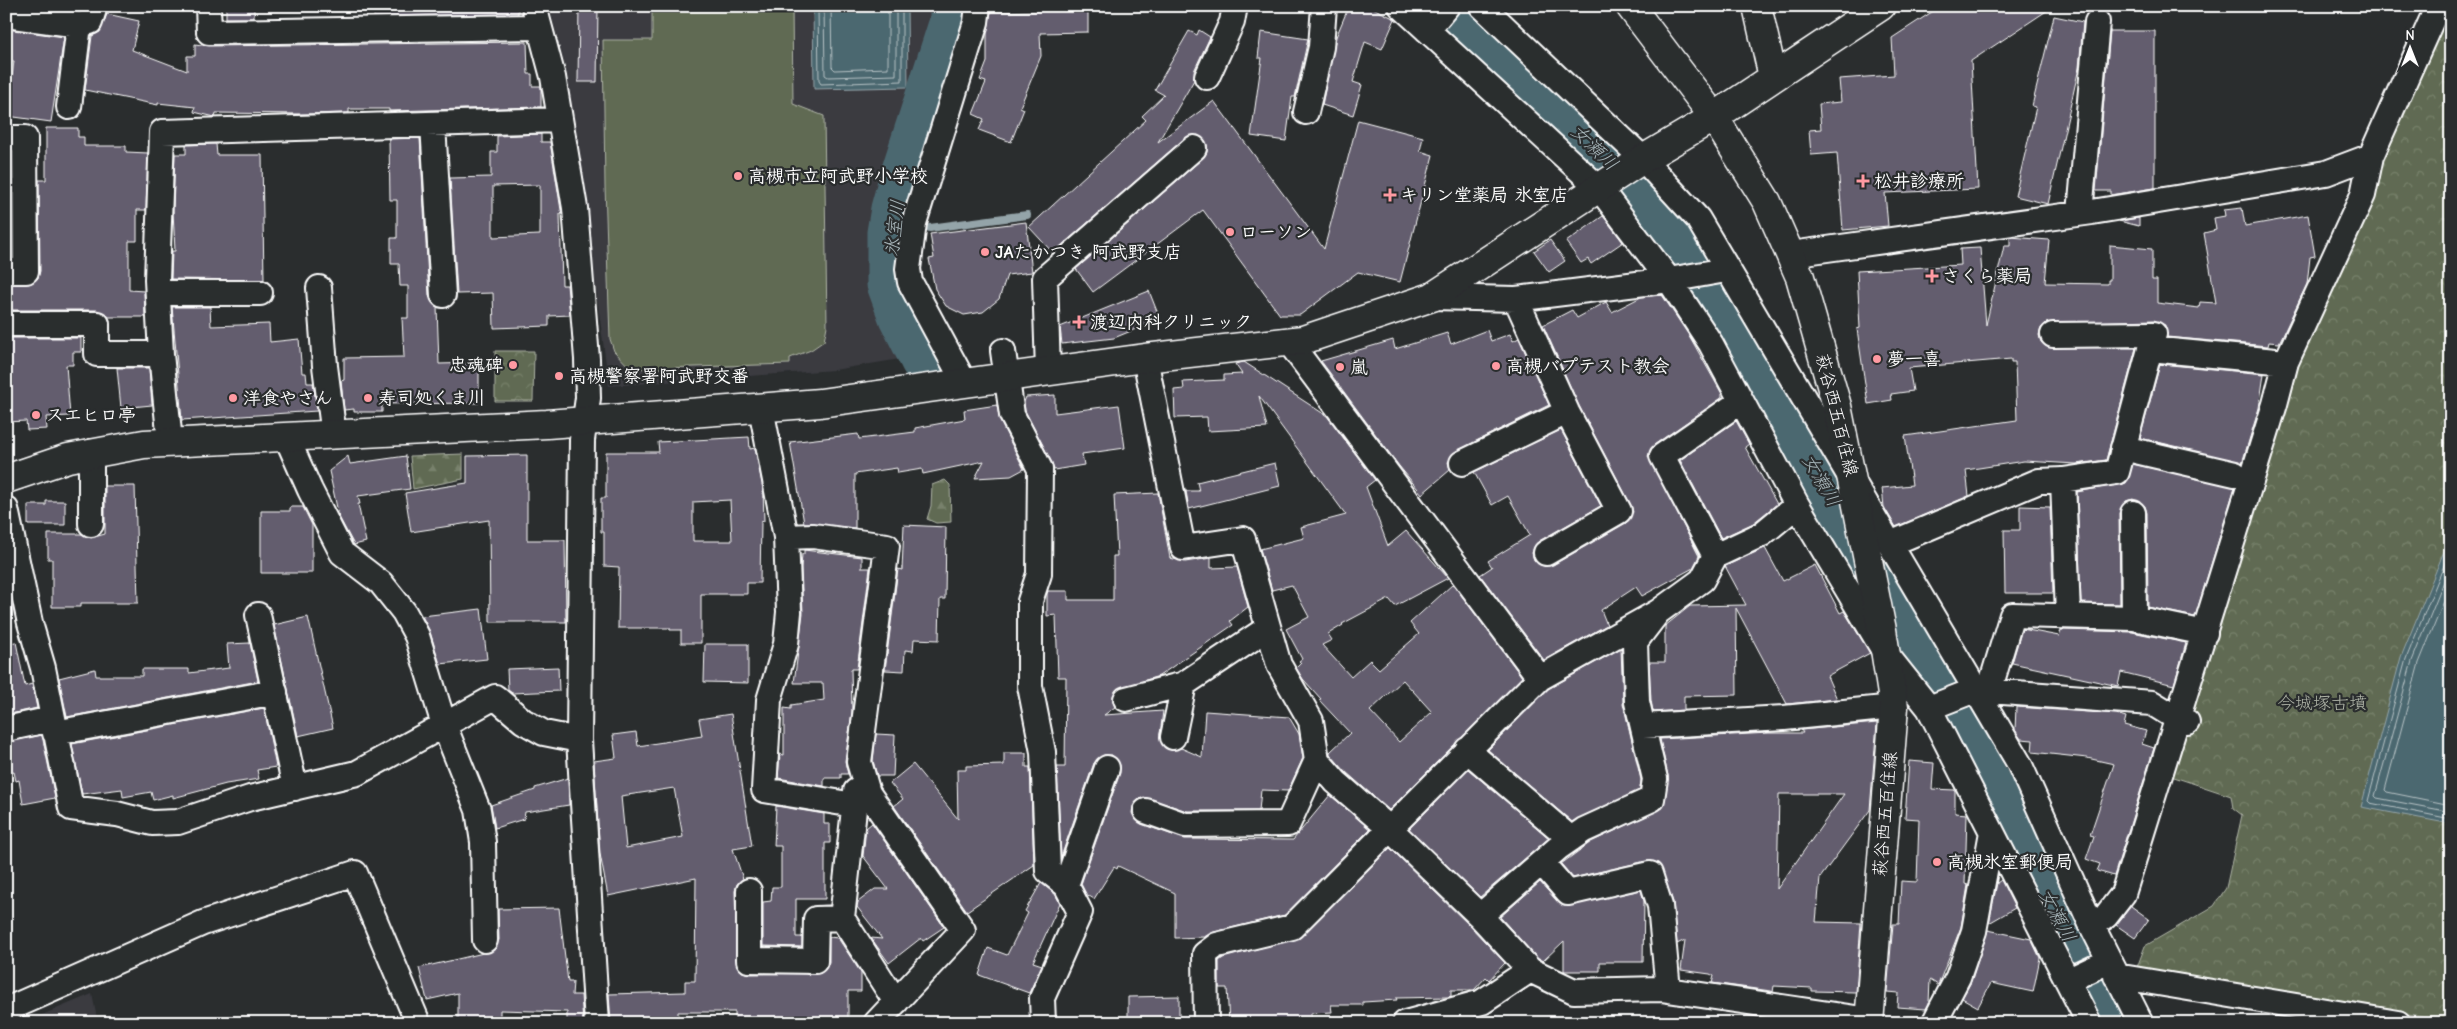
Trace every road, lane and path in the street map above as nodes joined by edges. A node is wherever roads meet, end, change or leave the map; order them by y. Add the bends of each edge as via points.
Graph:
1 (95, 6) edge
2 (208, 6) edge
3 (978, 6) edge
4 (1235, 6) edge
5 (1324, 6) edge
6 (1401, 6) edge
7 (1482, 6) edge
8 (1630, 6) edge
9 (1757, 6) edge
10 (1881, 6) edge
11 (2438, 6) edge
12 (6, 15) edge
13 (536, 16) edge
14 (1436, 19) edge
15 (2097, 22) dead end
16 (79, 26) junction
17 (1773, 77) junction
18 (1207, 78) dead end
19 (69, 106) dead end
20 (1306, 112) dead end
21 (1714, 117) junction
22 (560, 120) junction
23 (433, 124) junction
24 (6, 138) edge
25 (1194, 148) dead end
26 (2371, 156) junction
27 (1640, 162) junction
28 (1604, 186) junction
29 (2080, 213) junction
30 (1792, 254) junction
31 (1726, 270) junction
32 (6, 271) edge
33 (1673, 279) junction
34 (319, 288) dead end
35 (158, 293) junction
36 (260, 293) dead end
37 (443, 295) dead end
38 (1432, 297) junction
39 (1516, 299) junction
40 (6, 324) edge
41 (2053, 335) dead end
42 (1289, 342) junction
43 (2150, 349) junction
44 (1003, 351) dead end
45 (161, 354) junction
46 (1146, 358) junction
47 (2286, 362) junction
48 (1048, 371) junction
49 (1007, 377) junction
50 (964, 382) junction
51 (1741, 401) junction
52 (761, 408) junction
53 (1567, 412) junction
54 (584, 422) junction
55 (334, 436) junction
56 (287, 438) junction
57 (170, 442) junction
58 (2123, 448) junction
59 (91, 452) junction
60 (1462, 463) dead end
61 (2235, 474) dead end
62 (6, 479) edge
63 (2063, 480) junction
64 (1854, 482) junction
65 (1797, 505) junction
66 (6, 509) edge
67 (2133, 513) dead end
68 (91, 524) dead end
69 (786, 537) junction
70 (1890, 544) junction
71 (1546, 554) dead end
72 (1715, 556) junction
73 (1658, 612) junction
74 (258, 615) dead end
75 (2068, 616) junction
76 (2134, 618) junction
77 (1268, 628) junction
78 (2205, 633) junction
79 (1884, 642) junction
80 (1540, 678) junction
81 (1184, 684) junction
82 (1977, 691) junction
83 (275, 692) junction
84 (1126, 698) dead end
85 (1894, 707) junction
86 (1929, 708) junction
87 (2182, 721) junction
88 (444, 725) junction
89 (53, 726) junction
90 (1643, 726) junction
91 (6, 729) edge
92 (1173, 737) dead end
93 (579, 740) junction
94 (1467, 750) junction
95 (1318, 760) junction
96 (859, 762) junction
97 (1107, 768) dead end
98 (294, 788) junction
99 (854, 805) junction
100 (1146, 811) dead end
101 (1389, 828) junction
102 (1992, 832) junction
103 (1571, 840) junction
104 (1542, 863) junction
105 (1066, 885) junction
106 (749, 891) dead end
107 (1480, 916) junction
108 (842, 918) junction
109 (2092, 926) junction
110 (485, 940) dead end
111 (2113, 969) junction
112 (1530, 970) junction
113 (2069, 980) junction
114 (1668, 990) junction
115 (896, 1002) junction
116 (6, 1010) edge
117 (1869, 1021) edge
118 (418, 1023) edge
119 (597, 1023) edge
120 (876, 1023) edge
121 (1043, 1023) edge
122 (1206, 1023) edge
123 (1405, 1023) edge
124 (1934, 1023) edge
125 (2089, 1023) edge
126 (2141, 1023) edge
127 (2398, 1023) edge

1 - 16 street via 90,22
2 - 13 street via 209,32
3 - 50 street via 976,22 914,222 908,269 910,282
4 - 18 street via 1232,22
5 - 20 street via 1321,47
6 - 14 street
7 - 27 street
8 - 21 street, 萩谷西五百住線
9 - 17 street
10 - 17 street
11 - 26 street
12 - 16 street
13 - 22 street via 553,77
14 - 28 street
15 - 29 street
16 - 19 street
17 - 21 street
21 - 27 street
21 - 30 street, 萩谷西五百住線 via 1753,176
22 - 23 street
22 - 54 street via 574,208 586,340 588,398
23 - 35 street via 162,132
23 - 37 street
24 - 32 street via 25,138 26,271
25 - 48 street via 1045,278
26 - 29 street via 2326,173
26 - 47 street via 2363,195
27 - 28 street
27 - 31 street via 1698,219
28 - 33 street
28 - 38 street
29 - 30 street
30 - 64 street, 萩谷西五百住線 via 1825,359
31 - 33 street
31 - 64 street
33 - 39 street
33 - 51 street
34 - 55 street
35 - 36 street
35 - 45 street
38 - 39 street
38 - 42 street
39 - 53 street
40 - 45 street via 98,324 98,354
41 - 43 street via 2154,334
42 - 46 street
42 - 80 street
43 - 47 street
43 - 58 street
44 - 49 street
45 - 57 street
46 - 48 street
46 - 77 street via 1184,548 1244,539
47 - 78 street
48 - 49 street
49 - 50 street
49 - 105 street via 1012,415 1040,469 1039,574 1030,601 1030,686 1043,752 1048,872
50 - 52 street
51 - 65 street
51 - 72 street via 1662,456
52 - 54 street
52 - 69 street
53 - 60 street
53 - 71 street via 1619,511
54 - 55 street
54 - 93 street
55 - 56 street
56 - 57 street
56 - 88 street via 342,553 380,583 404,612 417,636
57 - 59 street
58 - 61 street
58 - 63 street via 2117,472
59 - 62 street
59 - 68 street
63 - 70 street via 2038,481
63 - 75 street
64 - 70 street
64 - 79 street, 萩谷西五百住線
65 - 72 street via 1762,534
65 - 79 street
66 - 89 street via 30,623 42,661
67 - 76 street
69 - 96 street via 813,536 887,546
69 - 99 street via 789,612 786,644 770,700 764,790
70 - 82 street
72 - 73 street via 1702,580
73 - 80 street
73 - 90 street via 1635,642 1637,702
74 - 83 street
75 - 76 street
75 - 82 street via 2012,615
76 - 78 street
77 - 81 street
77 - 95 street via 1280,665 1311,721
78 - 87 street
79 - 85 street, 萩谷西五百住線
79 - 86 street
80 - 94 street
81 - 84 street
81 - 92 street
82 - 86 street
82 - 87 street via 2152,703
82 - 109 street via 2019,763
83 - 89 street
83 - 98 street
85 - 90 street via 1784,718
85 - 117 street, 萩谷西五百住線
86 - 102 street
87 - 109 street via 2123,894 2106,916
88 - 93 street via 495,697 544,734
88 - 98 street via 356,772
88 - 110 street via 478,810 483,842
89 - 91 street
89 - 98 street via 71,808 152,823 178,822 250,798
90 - 103 street via 1655,779 1652,799 1584,830
93 - 119 street
94 - 101 street
94 - 103 street
95 - 100 street via 1288,824 1184,825
95 - 101 street via 1336,782
96 - 99 street
96 - 115 street via 868,793 964,930
97 - 105 street
99 - 108 street
101 - 107 street
101 - 122 street via 1292,927 1217,946 1205,954
102 - 113 street
102 - 124 street via 1974,930 1958,977
103 - 104 street
104 - 107 street
104 - 114 street via 1568,893 1650,874 1660,906
105 - 121 street via 1080,912 1042,998
106 - 108 street via 749,960 815,961 816,919
107 - 112 street
108 - 115 street
109 - 111 street
111 - 113 street
111 - 126 street
111 - 127 street
112 - 114 street via 1574,991
112 - 123 street via 1482,1002
113 - 125 street
114 - 117 street
115 - 120 street
116 - 118 street via 203,923 355,873

